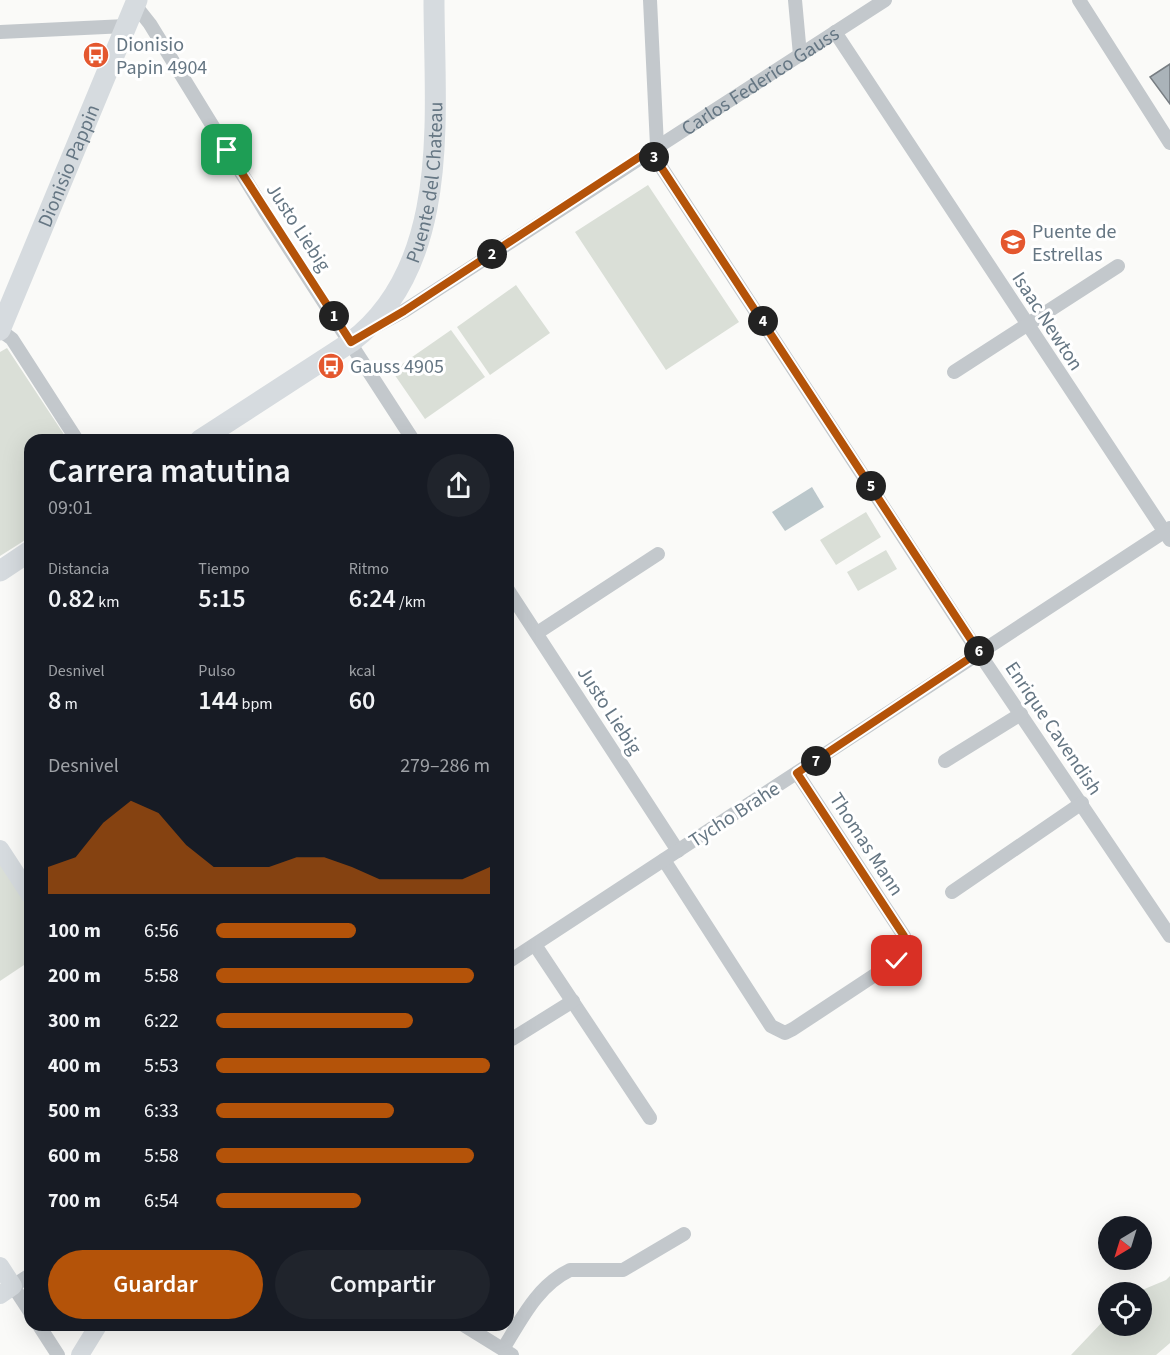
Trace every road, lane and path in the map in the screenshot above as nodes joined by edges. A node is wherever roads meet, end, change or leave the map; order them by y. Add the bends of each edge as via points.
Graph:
1 (434, 0) edge
2 (650, 0) edge
3 (795, 0) edge
4 (885, 0) edge
5 (1079, 0) edge
6 (136, 3) edge
7 (126, 26) junction
8 (0, 32) edge
9 (835, 32) junction
10 (800, 55) junction
11 (1170, 142) edge
12 (653, 148) junction
13 (1118, 266) dead end
14 (396, 290) junction
15 (424, 298) junction
16 (1028, 324) junction
17 (0, 330) edge
18 (358, 337) junction
19 (954, 372) dead end
20 (72, 434) edge
21 (209, 434) edge
22 (410, 434) edge
23 (1168, 533) edge
24 (658, 554) dead end
25 (24, 555) edge
26 (0, 570) edge
27 (514, 599) edge
28 (537, 633) junction
29 (979, 652) junction
30 (1021, 714) junction
31 (945, 761) dead end
32 (797, 773) junction
33 (1082, 803) junction
34 (0, 849) edge
35 (678, 851) junction
36 (663, 860) junction
37 (24, 886) edge
38 (952, 892) dead end
39 (1170, 936) edge
40 (535, 945) junction
41 (514, 958) edge
42 (573, 1001) junction
43 (514, 1038) edge
44 (650, 1118) dead end
45 (684, 1234) dead end
46 (0, 1266) edge
47 (24, 1279) edge
48 (7, 1291) edge
49 (24, 1307) edge
50 (43, 1331) edge
51 (95, 1331) edge
52 (474, 1331) edge
53 (508, 1352) edge
54 (58, 1355) edge
55 (80, 1355) edge

1 - 14 main road, Puente del Chateau via 434,162 430,197 420,238
2 - 12 street
3 - 10 street
4 - 9 street, Carlos Federico Gauss
5 - 11 street
6 - 7 main road, Dionisio Pappin
6 - 18 street, Justo Liebig via 266,213
7 - 8 street
7 - 17 main road, Dionisio Pappin
9 - 10 street, Carlos Federico Gauss
9 - 16 street, Isaac Newton
10 - 12 street, Carlos Federico Gauss
12 - 15 street, Carlos Federico Gauss
12 - 29 street, Enrique Cavendish
13 - 16 street
14 - 15 street via 407,302
14 - 18 main road, Puente del Chateau
15 - 18 street, Carlos Federico Gauss
16 - 19 street
16 - 23 street, Isaac Newton
17 - 20 street via 12,339
18 - 21 main road, Carlos Federico Gauss
18 - 22 street, Justo Liebig
23 - 29 street, Tycho Brahe
24 - 28 street
25 - 26 main road
27 - 28 street, Justo Liebig
28 - 35 street, Justo Liebig
29 - 30 street, Enrique Cavendish
29 - 32 street, Tycho Brahe
30 - 31 street
30 - 33 street, Enrique Cavendish
32 - 35 street, Tycho Brahe
32 - 36 street, Thomas Mann via 904,936 906,948 897,961 793,1029 785,1033 771,1026
33 - 38 street
33 - 39 street, Enrique Cavendish
34 - 37 main road
35 - 36 street, Tycho Brahe
36 - 40 street, Tycho Brahe
40 - 41 street, Tycho Brahe
40 - 42 street
42 - 43 street
42 - 44 street
45 - 53 street via 623,1270 570,1270 563,1274 537,1296
46 - 48 main road
47 - 48 street
48 - 49 street
50 - 54 street
51 - 55 main road
52 - 53 street

